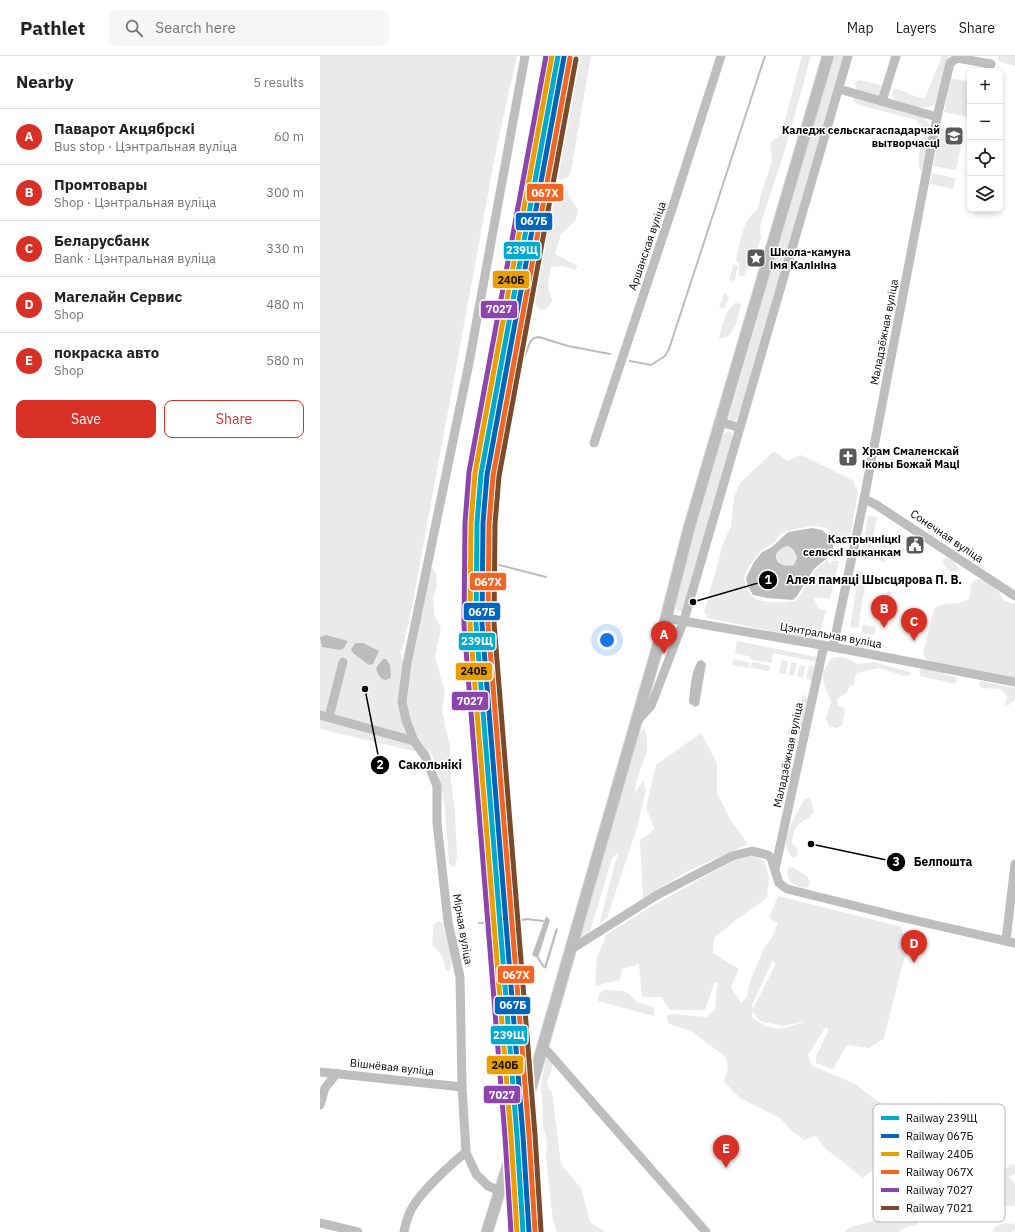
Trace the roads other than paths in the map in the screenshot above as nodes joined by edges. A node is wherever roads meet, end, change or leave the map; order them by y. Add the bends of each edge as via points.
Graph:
1 (525, 56) edge
2 (721, 56) edge
3 (828, 56) edge
4 (848, 56) edge
5 (896, 56) edge
6 (991, 64) dead end
7 (839, 89) junction
8 (882, 101) junction
9 (937, 117) junction
10 (721, 422) junction
11 (740, 428) junction
12 (594, 443) dead end
13 (864, 499) junction
14 (1015, 596) edge
15 (666, 618) junction
16 (684, 620) junction
17 (828, 646) junction
18 (343, 662) dead end
19 (1015, 682) edge
20 (324, 716) edge
21 (636, 722) junction
22 (414, 741) junction
23 (780, 849) junction
24 (768, 855) junction
25 (1015, 864) edge
26 (775, 870) junction
27 (1010, 942) edge
28 (570, 950) junction
29 (542, 1048) junction
30 (320, 1072) edge
31 (337, 1073) junction
32 (462, 1087) junction
33 (320, 1105) edge
34 (466, 1152) junction
35 (500, 1191) junction
36 (320, 1223) edge
37 (358, 1232) edge
38 (404, 1232) edge
39 (487, 1232) edge
40 (706, 1232) edge

1 - 22 street, Мірная вуліца via 469,363 407,664 402,702
2 - 12 street, Аршанская вуліца
3 - 10 main road
4 - 7 street
5 - 8 street
6 - 9 street, Маладзёжная вуліца via 957,58 950,63
7 - 8 street
7 - 11 street
8 - 9 street
9 - 13 street, Маладзёжная вуліца
10 - 11 street
10 - 15 main road via 689,528
11 - 16 street
13 - 14 street, Сонечная вуліца via 876,504
13 - 17 street, Маладзёжная вуліца
15 - 16 street, Цэнтральная вуліца
15 - 21 main road
16 - 17 street, Цэнтральная вуліца
16 - 21 street via 650,706
17 - 19 street, Цэнтральная вуліца
17 - 23 street, Маладзёжная вуліца
18 - 20 street
20 - 22 street
21 - 28 main road
22 - 32 street, Мірная вуліца via 425,756 437,786 437,823 448,922 460,977
23 - 24 street
23 - 26 street, Маладзёжная вуліца
24 - 26 street
24 - 28 street via 752,851 732,856 657,895
25 - 27 street
26 - 27 street via 779,883 787,889
28 - 29 main road
29 - 35 main road
29 - 40 street
30 - 31 street, Вішнёвая вуліца
31 - 32 street, Вішнёвая вуліца
31 - 33 street via 326,1088
32 - 34 street, Мірная вуліца
34 - 35 street, Мірная вуліца via 476,1174 488,1186
34 - 38 street via 425,1192 408,1215
35 - 39 main road
36 - 37 street

